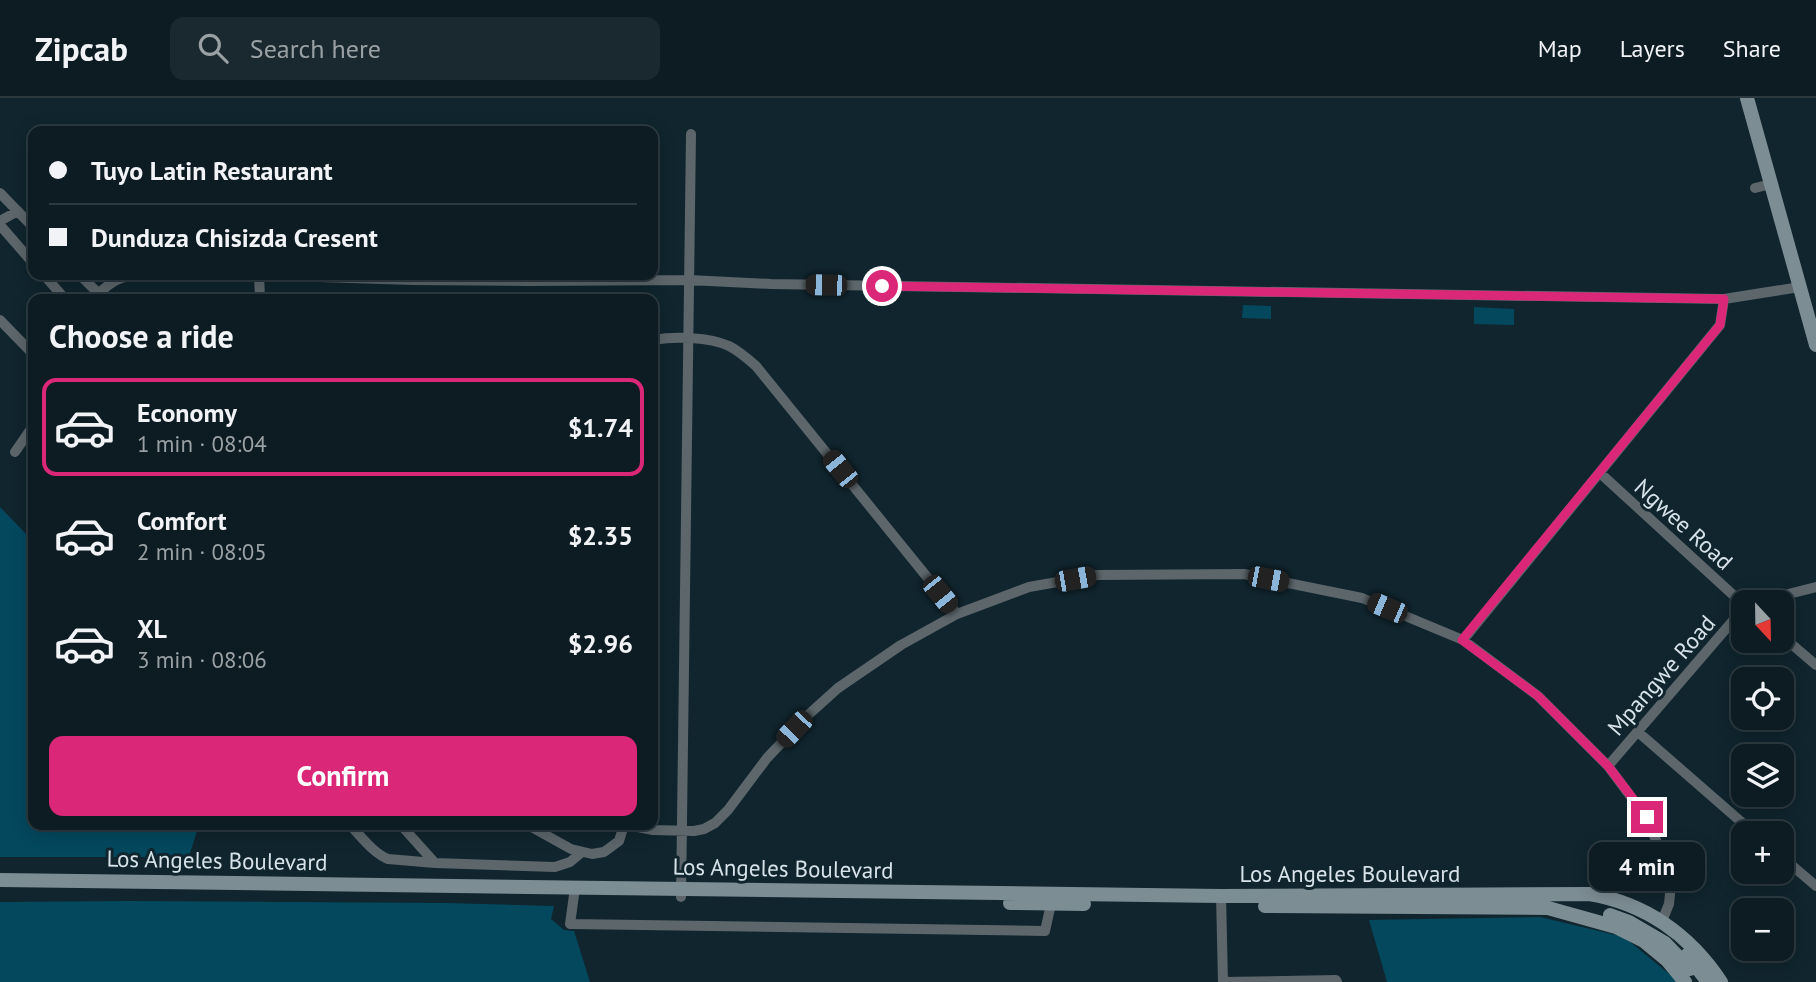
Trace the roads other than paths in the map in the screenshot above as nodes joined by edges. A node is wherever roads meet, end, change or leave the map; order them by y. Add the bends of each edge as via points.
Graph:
1 (1748, 100) edge
2 (691, 134) dead end
3 (1771, 184) junction
4 (1755, 188) dead end
5 (0, 193) edge
6 (18, 211) junction
7 (28, 222) edge
8 (0, 223) edge
9 (28, 257) edge
10 (48, 280) edge
11 (85, 280) edge
12 (114, 280) edge
13 (463, 280) edge
14 (658, 280) edge
15 (658, 280) edge
16 (689, 280) junction
17 (1800, 287) junction
18 (61, 294) edge
19 (99, 294) edge
20 (103, 294) edge
21 (1724, 299) junction
22 (0, 320) edge
23 (0, 335) edge
24 (688, 338) junction
25 (18, 339) junction
26 (658, 339) edge
27 (1816, 345) edge
28 (28, 349) edge
29 (28, 433) edge
30 (15, 452) dead end
31 (1600, 473) junction
32 (1816, 587) edge
33 (1731, 593) edge
34 (1794, 593) edge
35 (957, 614) junction
36 (1731, 623) edge
37 (1462, 640) junction
38 (1794, 646) edge
39 (1816, 665) edge
40 (1638, 732) junction
41 (1608, 766) junction
42 (1740, 821) edge
43 (355, 830) edge
44 (405, 830) edge
45 (536, 830) edge
46 (622, 830) edge
47 (653, 830) edge
48 (681, 831) junction
49 (582, 852) junction
50 (435, 863) junction
51 (1794, 867) edge
52 (0, 880) edge
53 (1816, 886) edge
54 (0, 887) edge
55 (575, 891) junction
56 (681, 893) junction
57 (1566, 895) junction
58 (1221, 901) junction
59 (1051, 904) junction
60 (1561, 911) junction
61 (1662, 921) junction
62 (1223, 982) edge
63 (1337, 982) edge
64 (1685, 982) edge
65 (1699, 982) edge
66 (1709, 982) edge
67 (1721, 982) edge

1 - 3 main road
2 - 16 street
3 - 4 street
3 - 17 main road
5 - 6 street
6 - 7 street
6 - 8 street
8 - 9 street
10 - 18 street
11 - 19 street
12 - 20 street
13 - 15 street
14 - 16 street
16 - 21 street
16 - 24 street
17 - 21 street
17 - 27 main road
21 - 31 street via 1720,325
22 - 25 street
23 - 25 street
24 - 26 street
24 - 35 street via 728,345 756,366
24 - 48 street
25 - 28 street
29 - 30 street
31 - 33 street, Ngwee Road
31 - 37 street
32 - 34 street
35 - 37 street via 1029,587 1097,575 1244,574 1362,598
35 - 48 street via 838,688 767,758 715,823
36 - 40 street, Mpangwe Road
37 - 41 street via 1538,696
38 - 39 street
40 - 41 street, Mpangwe Road
40 - 42 street
41 - 61 street via 1647,817 1667,866 1671,884
43 - 50 street via 383,857
44 - 50 street
45 - 49 street
46 - 49 street via 619,841 604,852
47 - 48 street
48 - 56 street
49 - 50 street via 555,867
51 - 53 street
52 - 55 main road, Los Angeles Boulevard
54 - 55 main road, Los Angeles Boulevard
55 - 56 main road, Los Angeles Boulevard
55 - 59 street via 570,924 1045,931
56 - 58 main road, Los Angeles Boulevard
56 - 59 main road, Los Angeles Boulevard
57 - 58 main road, Los Angeles Boulevard
57 - 61 main road, Los Angeles Boulevard via 1613,898
57 - 66 main road, Los Angeles Boulevard via 1632,915 1670,936
58 - 59 main road, Los Angeles Boulevard
58 - 60 main road, Los Angeles Boulevard
58 - 62 street
60 - 64 main road, Los Angeles Boulevard via 1616,927 1644,941
60 - 65 main road, Los Angeles Boulevard via 1601,912 1629,922 1665,943
61 - 67 main road, Los Angeles Boulevard via 1704,959
62 - 63 street

